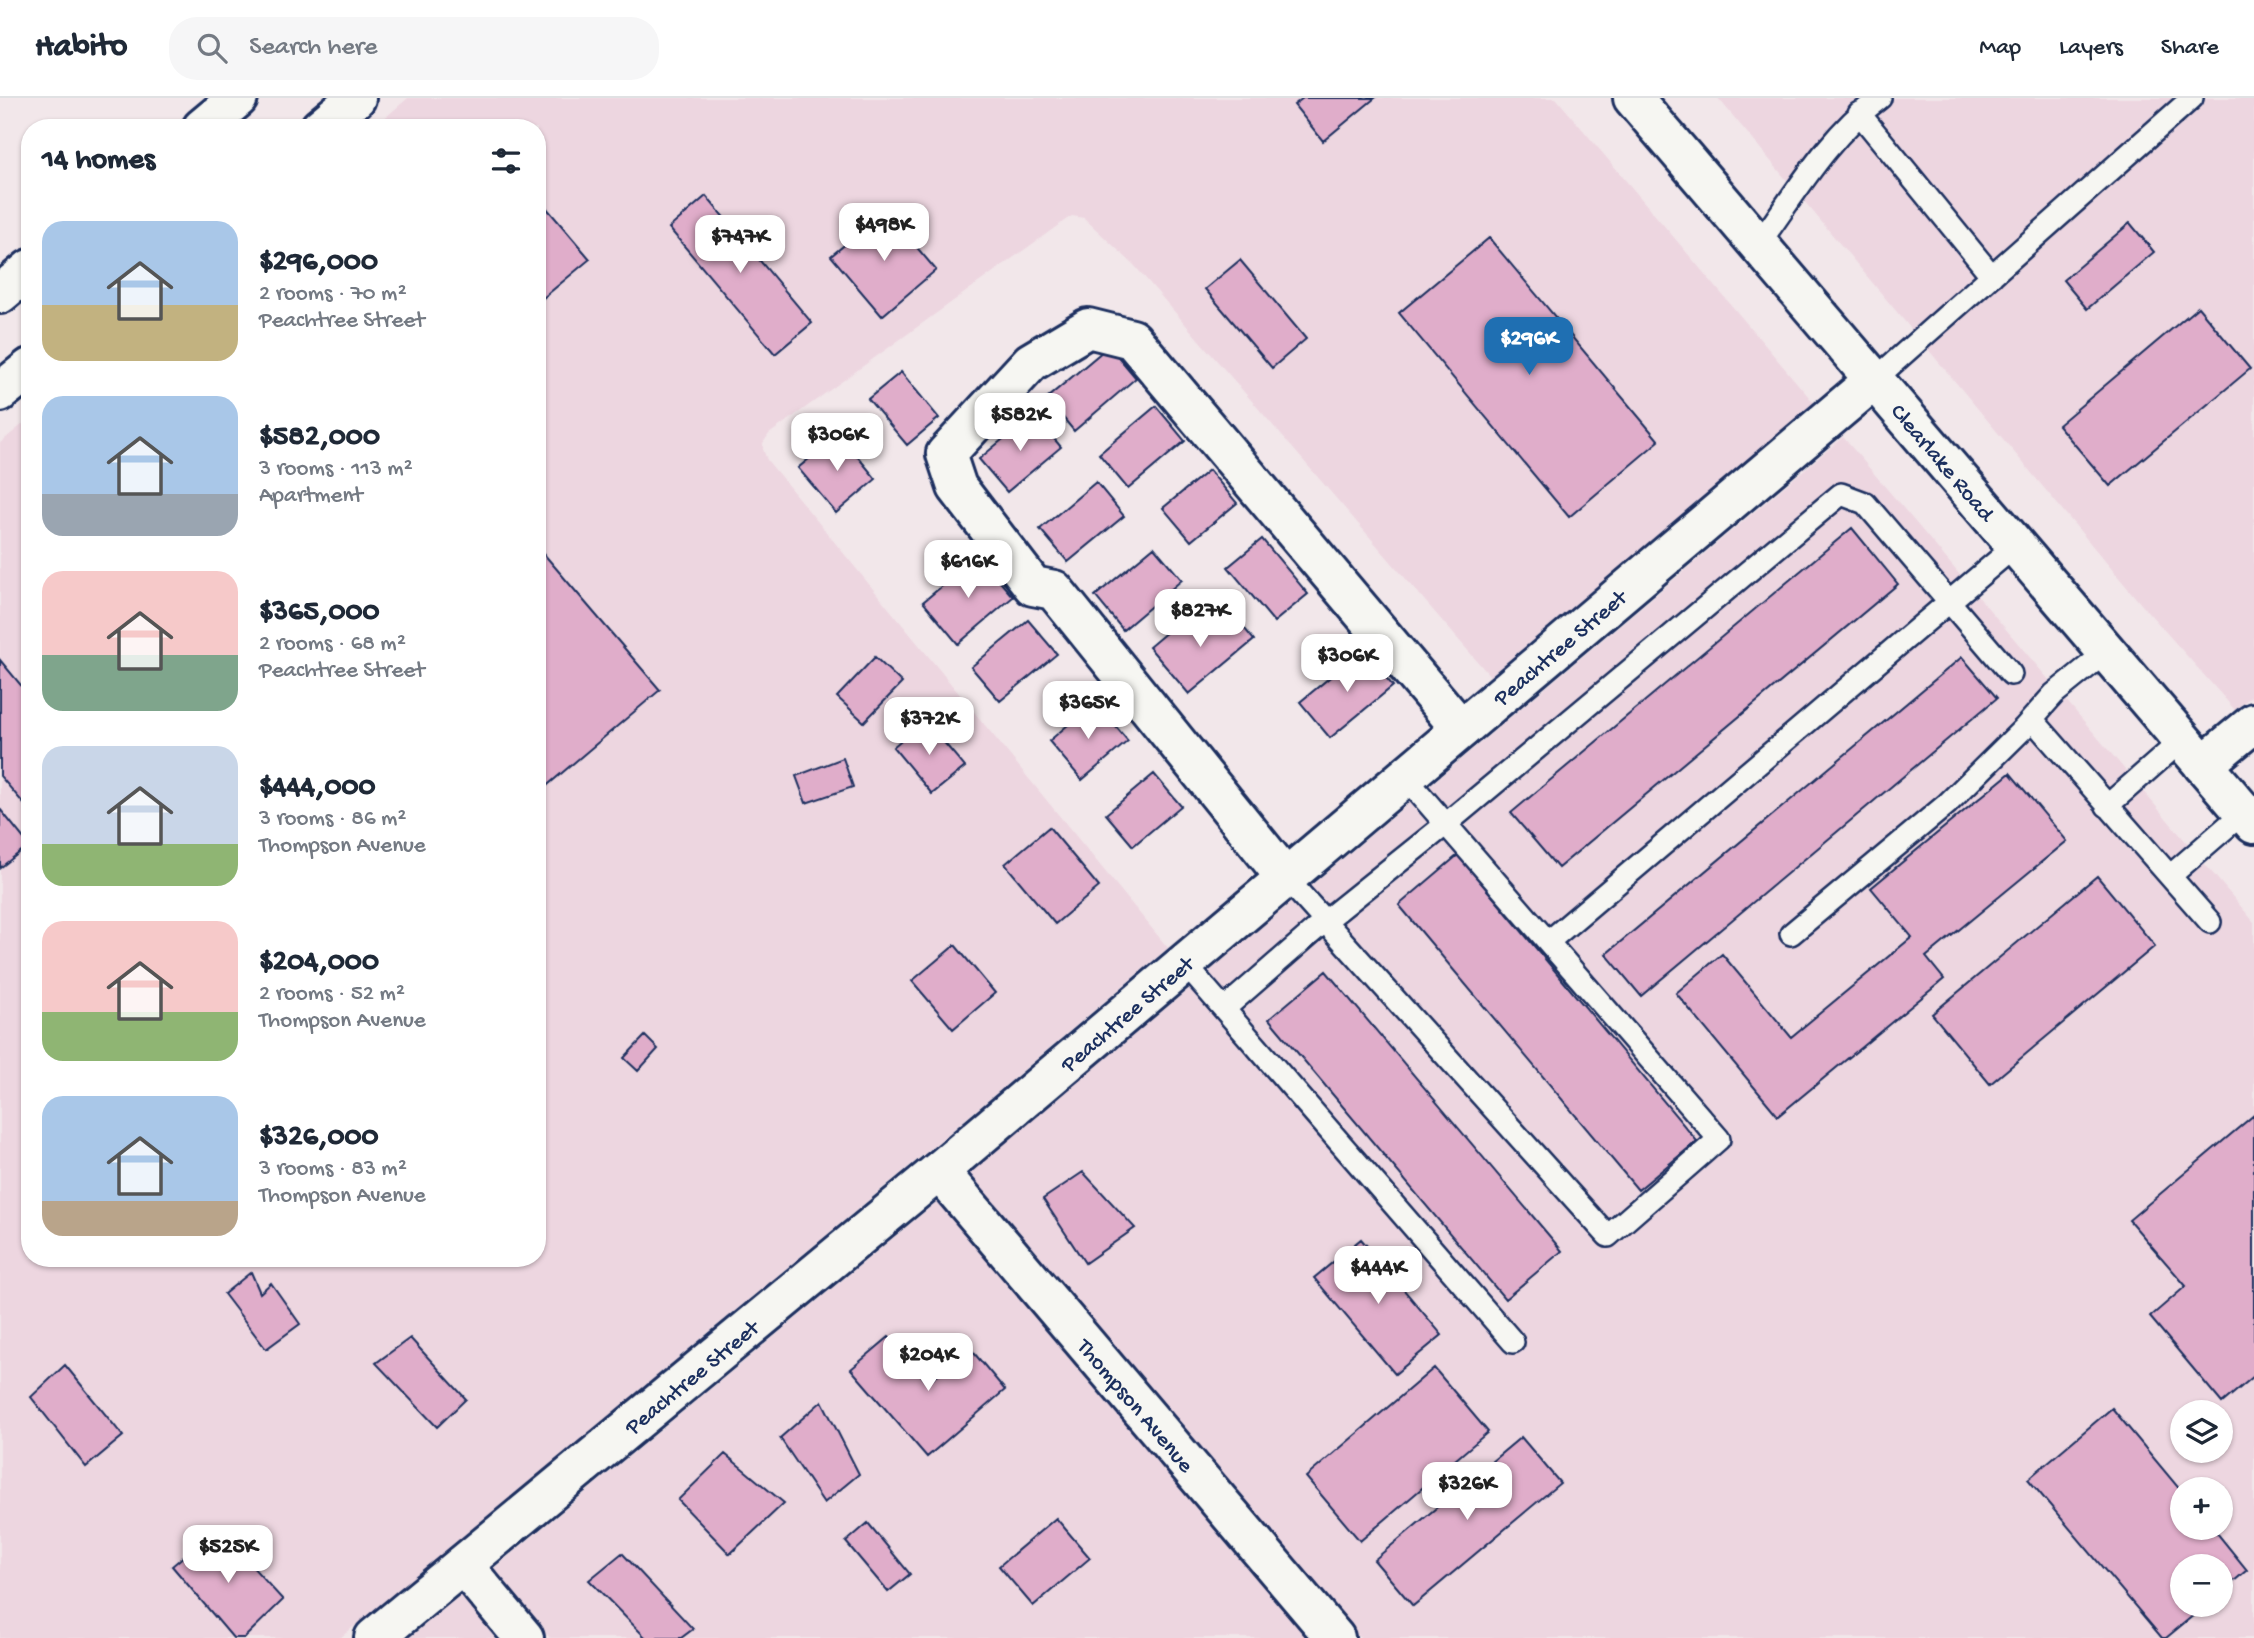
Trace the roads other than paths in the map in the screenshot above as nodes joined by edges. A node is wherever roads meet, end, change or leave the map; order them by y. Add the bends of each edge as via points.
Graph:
1 (238, 98) edge
2 (356, 98) edge
3 (1633, 98) edge
4 (1880, 98) edge
5 (2192, 98) edge
6 (1859, 113) junction
7 (213, 119) edge
8 (331, 119) edge
9 (1758, 245) junction
10 (21, 276) edge
11 (1992, 276) junction
12 (0, 293) edge
13 (21, 375) edge
14 (1874, 381) junction
15 (0, 392) edge
16 (2015, 546) junction
17 (1950, 601) junction
18 (2106, 652) junction
19 (2011, 674) dead end
20 (2032, 719) junction
21 (2254, 723) edge
22 (1461, 729) junction
23 (2193, 752) junction
24 (1405, 777) junction
25 (2107, 806) junction
26 (2249, 818) edge
27 (1446, 824) junction
28 (2170, 876) junction
29 (1286, 878) junction
30 (1325, 921) junction
31 (2210, 922) dead end
32 (1791, 934) dead end
33 (1548, 942) junction
34 (1184, 963) junction
35 (1224, 1009) junction
36 (939, 1171) junction
37 (1513, 1342) dead end
38 (463, 1565) junction
39 (374, 1638) edge
40 (524, 1638) edge
41 (1335, 1638) edge

1 - 7 street
2 - 8 street
3 - 9 street, Clearlake Road
4 - 6 lane
5 - 11 lane
6 - 9 lane via 1816,163
6 - 11 lane
9 - 14 street, Clearlake Road
10 - 12 street
11 - 14 lane
13 - 15 street
14 - 16 street, Clearlake Road
14 - 22 street, Peachtree Street
16 - 17 lane
16 - 18 street, Clearlake Road
17 - 19 lane
17 - 27 lane via 1865,503 1842,494
17 - 33 lane
18 - 20 lane via 2054,694
18 - 23 street, Clearlake Road
20 - 25 lane
20 - 32 lane via 1947,804
21 - 23 street
22 - 24 street, Peachtree Street
22 - 29 street via 1132,338 1087,328 1031,362 946,454 957,487 1033,586 1054,590
23 - 25 lane
23 - 26 street, Clearlake Road
24 - 27 lane
24 - 29 street, Peachtree Street
25 - 28 lane
26 - 28 lane
27 - 30 lane
27 - 33 lane
28 - 31 lane
29 - 30 lane
29 - 34 street, Peachtree Street
30 - 33 lane via 1608,1236 1719,1139
30 - 35 lane
34 - 35 lane
34 - 36 street, Peachtree Street
35 - 37 lane
36 - 38 street, Peachtree Street
36 - 41 street, Thompson Avenue
38 - 39 street, Peachtree Street
38 - 40 street

